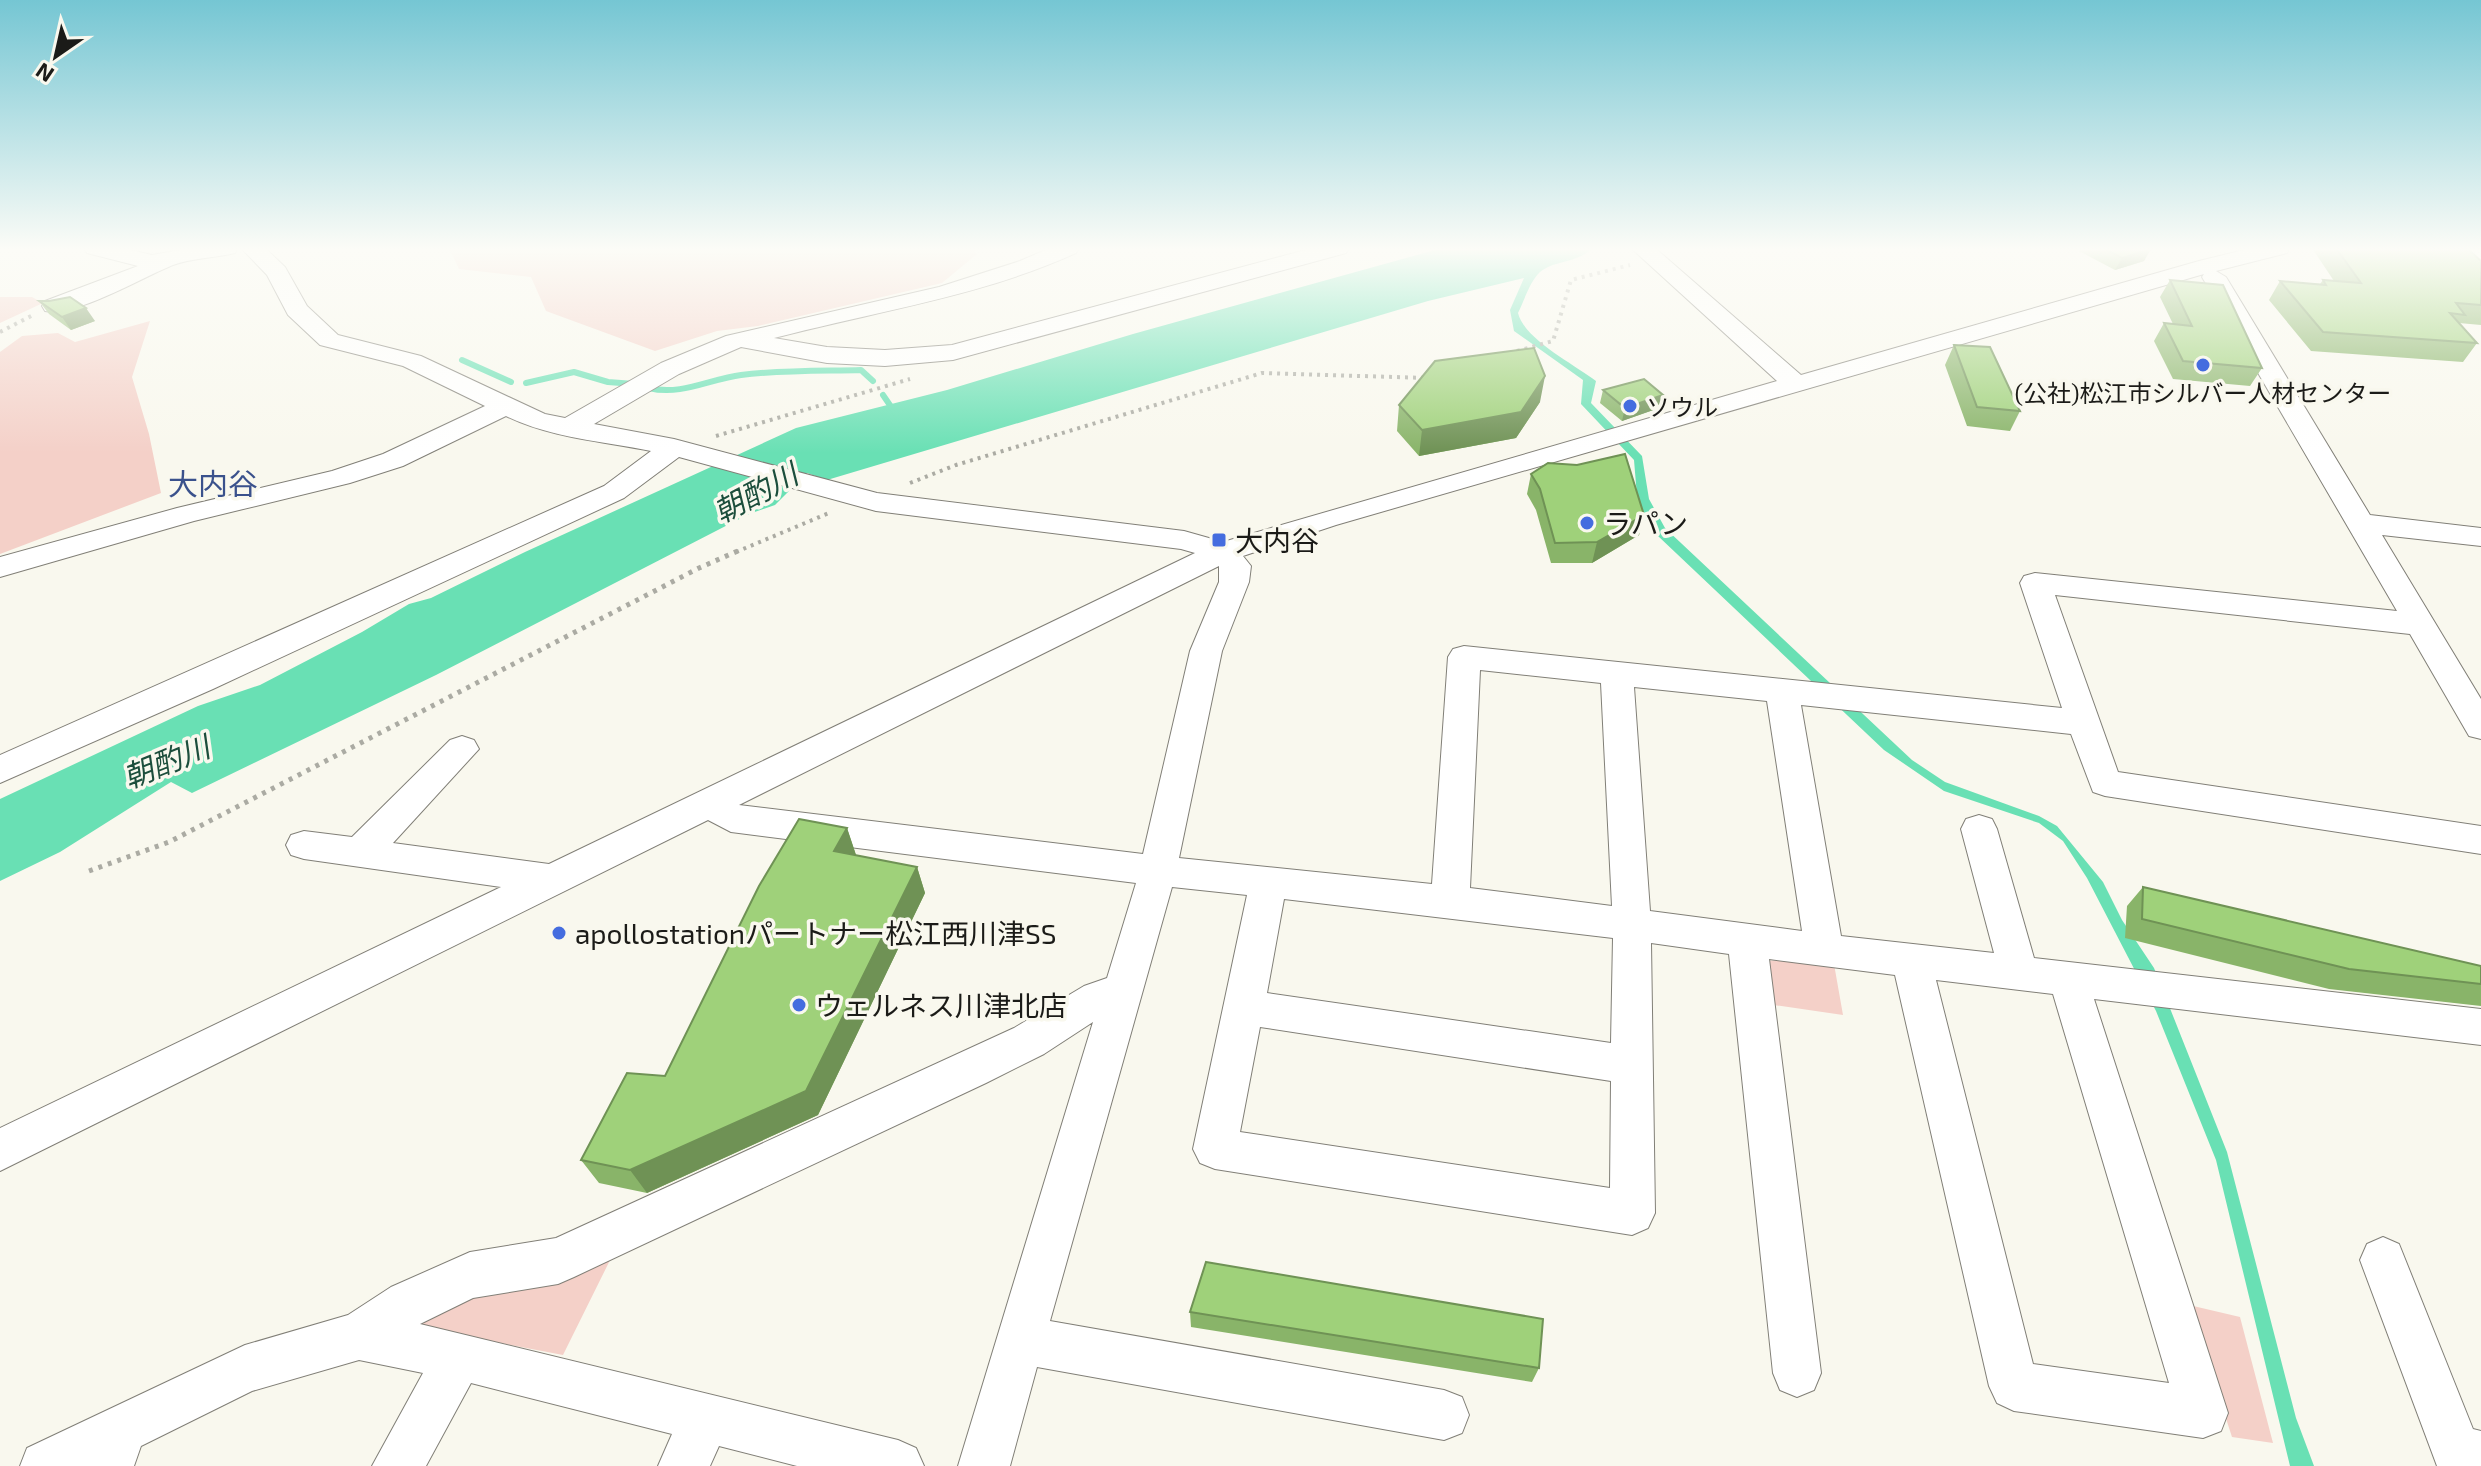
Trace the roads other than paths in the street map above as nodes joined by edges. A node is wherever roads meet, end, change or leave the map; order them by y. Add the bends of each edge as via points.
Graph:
1 (304, 316) edge
2 (845, 316) edge
3 (1085, 316) edge
4 (1720, 316) edge
5 (2018, 316) edge
6 (2240, 316) edge
7 (742, 340) junction
8 (1796, 384) junction
9 (504, 407) junction
10 (567, 428) junction
11 (684, 450) junction
12 (2359, 523) junction
13 (2481, 537) edge
14 (1223, 552) junction
15 (0, 567) edge
16 (2418, 624) junction
17 (1617, 673) junction
18 (1782, 691) junction
19 (2084, 723) junction
20 (2481, 727) edge
21 (462, 749) dead end
22 (0, 770) edge
23 (711, 804) junction
24 (1979, 829) dead end
25 (2481, 840) edge
26 (304, 845) dead end
27 (360, 853) junction
28 (1158, 871) junction
29 (554, 880) junction
30 (1269, 882) junction
31 (1450, 901) junction
32 (1632, 925) junction
33 (1747, 940) junction
34 (1824, 950) junction
35 (1911, 960) junction
36 (2019, 973) junction
37 (2068, 979) junction
38 (1124, 991) junction
39 (1242, 1007) junction
40 (2481, 1027) edge
41 (1632, 1065) junction
42 (0, 1150) edge
43 (2383, 1260) dead end
44 (359, 1336) junction
45 (1023, 1340) junction
46 (459, 1356) junction
47 (1797, 1373) dead end
48 (1444, 1415) dead end
49 (706, 1417) junction
50 (115, 1447) edge
51 (2481, 1456) edge
52 (45, 1466) edge
53 (398, 1466) edge
54 (684, 1466) edge
55 (898, 1466) edge
56 (984, 1466) edge

1 - 9 street via 329,340 412,361 469,385
2 - 7 street
3 - 7 street via 953,352 885,358 827,355
4 - 8 street
5 - 8 street
6 - 12 street
7 - 10 street via 690,358
8 - 14 street
9 - 10 street
9 - 15 street via 393,460 340,477
10 - 11 street
11 - 14 street via 861,499 1184,540
11 - 22 street via 614,492
12 - 13 street
12 - 16 street
14 - 23 street
14 - 28 street via 1236,566 1234,582 1206,651
16 - 19 street via 2035,583
16 - 20 street
17 - 18 street
17 - 31 street via 1464,657
17 - 32 street
18 - 19 street
18 - 34 street
19 - 25 street via 2105,783
21 - 27 street
23 - 28 street via 731,818
23 - 29 street
24 - 36 street
26 - 27 street
27 - 29 street
28 - 30 street
28 - 38 street
29 - 42 street
30 - 31 street
30 - 39 street
31 - 32 street
32 - 33 street
32 - 41 street
33 - 34 street
33 - 47 street
34 - 35 street
35 - 36 street
35 - 37 street via 2014,1386 2203,1413
36 - 37 street
37 - 40 street
38 - 44 street via 1098,998 971,1070 558,1261 470,1275 408,1304
38 - 45 street
39 - 41 street
39 - 41 street via 1215,1149 1632,1213
43 - 51 street via 2456,1451
44 - 46 street
44 - 50 street via 245,1369
45 - 48 street
45 - 56 street
46 - 49 street
46 - 53 street
49 - 54 street
49 - 55 street
50 - 52 street

